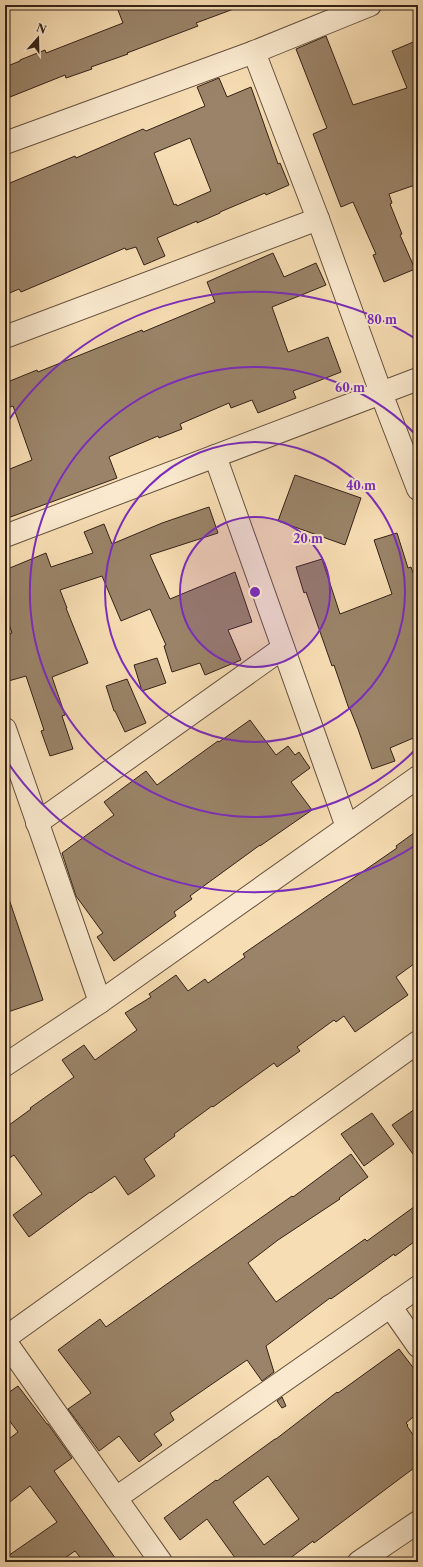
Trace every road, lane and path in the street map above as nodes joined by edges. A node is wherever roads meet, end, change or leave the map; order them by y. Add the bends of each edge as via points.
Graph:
1 (370, 5) edge
2 (254, 52) junction
3 (5, 143) edge
4 (318, 220) junction
5 (5, 337) edge
6 (418, 379) edge
7 (381, 393) junction
8 (215, 456) junction
9 (418, 489) edge
10 (5, 536) edge
11 (284, 648) junction
12 (5, 729) edge
13 (418, 777) edge
14 (38, 823) junction
15 (347, 827) junction
16 (100, 1002) junction
17 (418, 1042) edge
18 (5, 1065) edge
19 (418, 1287) edge
20 (390, 1306) junction
21 (5, 1339) edge
22 (418, 1346) edge
23 (116, 1498) junction
24 (418, 1522) edge
25 (162, 1562) edge
26 (359, 1562) edge

1 - 2 street
2 - 3 street
2 - 4 street
4 - 5 street
4 - 7 street
6 - 7 street
7 - 8 street
7 - 9 street
8 - 10 street
8 - 11 street
11 - 14 street
11 - 15 street
12 - 14 street
13 - 15 street
14 - 16 street
15 - 16 street
16 - 18 street
17 - 21 street
19 - 20 street
20 - 22 street
20 - 23 street
21 - 23 street
23 - 25 street
24 - 26 street

